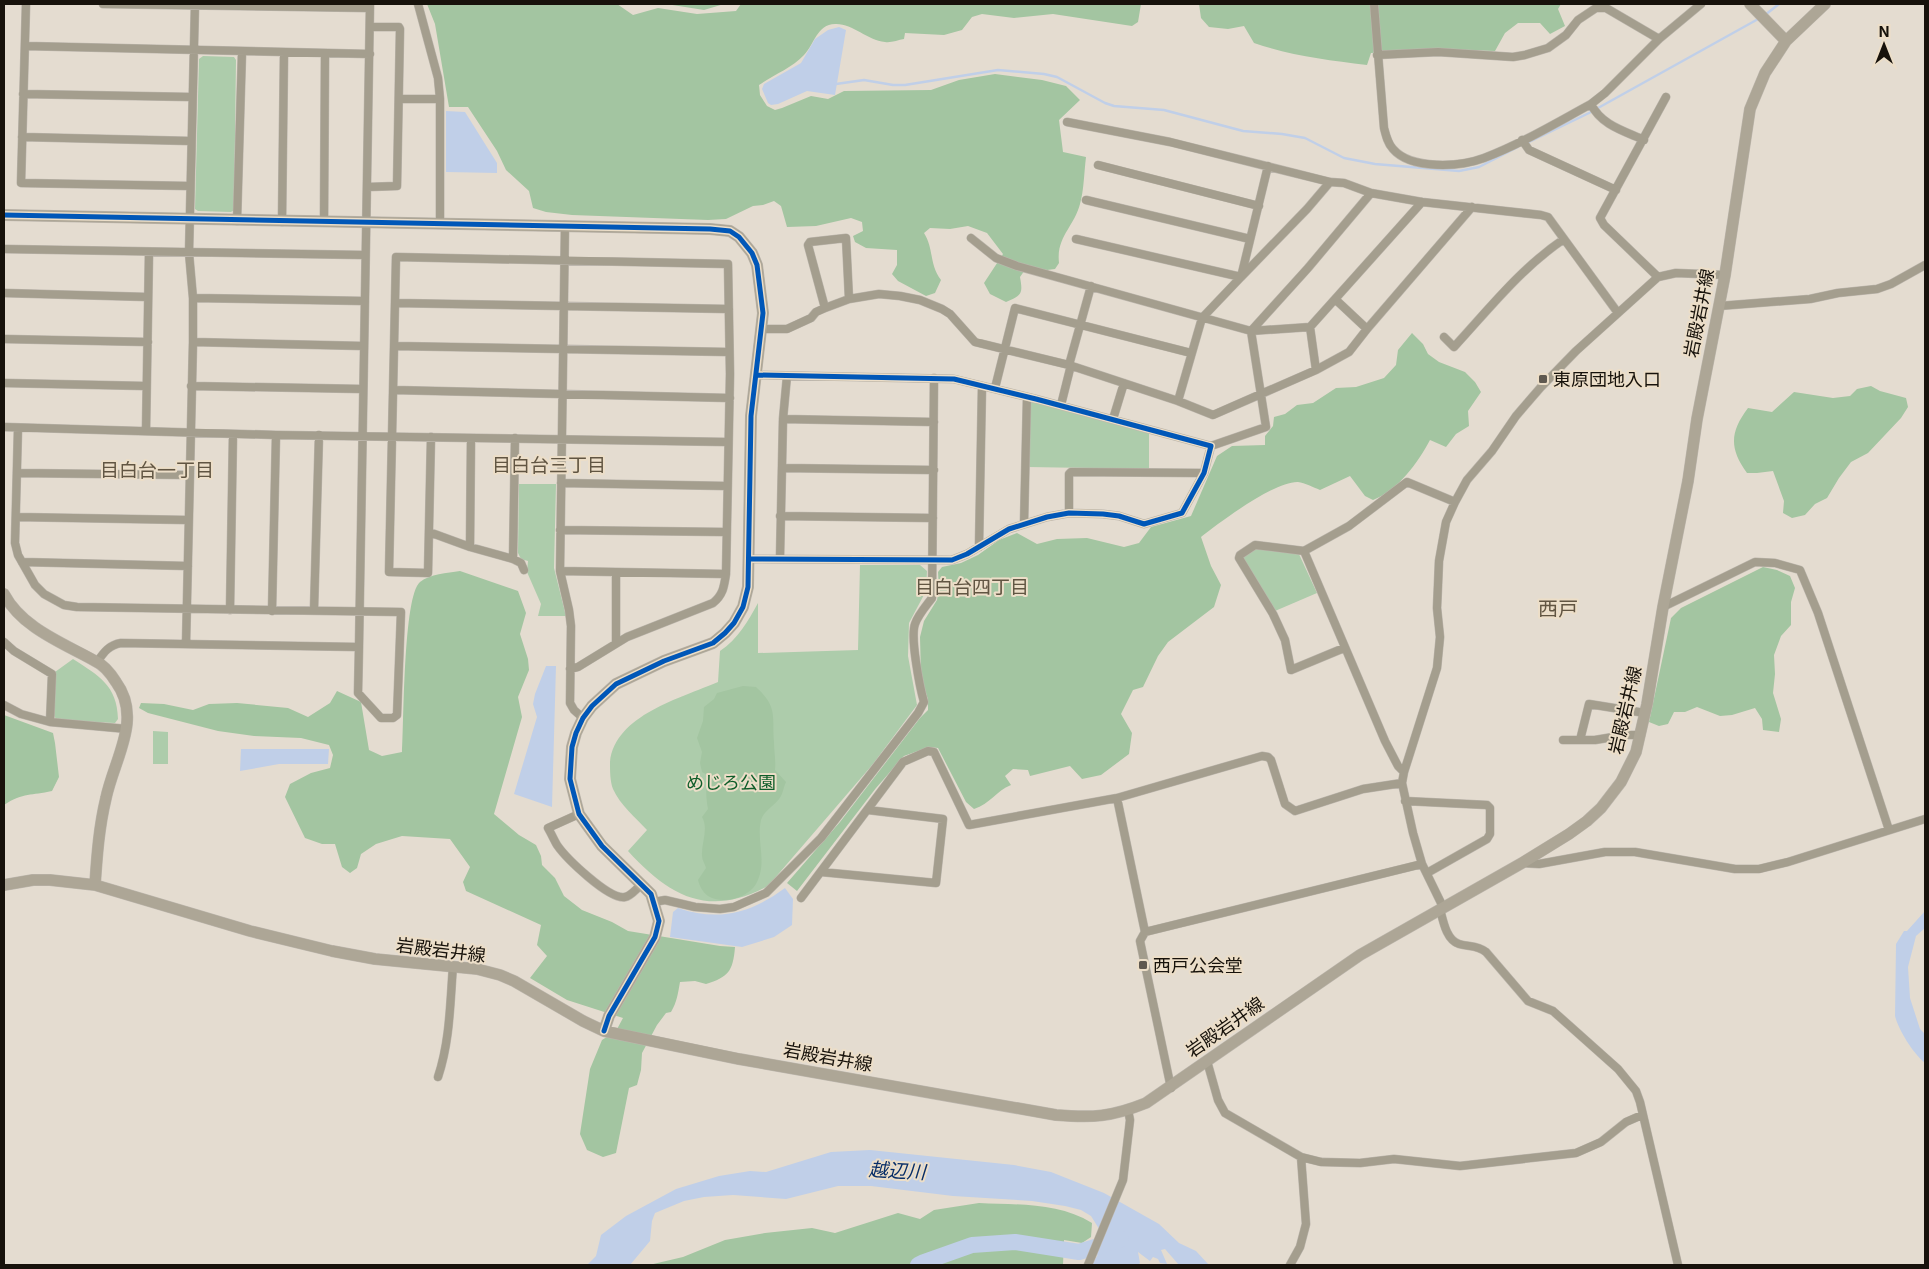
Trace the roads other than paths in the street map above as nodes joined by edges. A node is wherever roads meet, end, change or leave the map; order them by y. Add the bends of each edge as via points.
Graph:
1 (26, 4) edge
2 (103, 4) edge
3 (418, 4) edge
4 (1374, 4) edge
5 (1701, 4) edge
6 (1750, 4) edge
7 (1825, 4) edge
8 (195, 5) edge
9 (370, 6) edge
10 (370, 27) junction
11 (1659, 39) junction
12 (1786, 41) junction
13 (25, 46) junction
14 (194, 51) junction
15 (242, 52) junction
16 (284, 53) junction
17 (325, 54) junction
18 (370, 54) junction
19 (1377, 55) junction
20 (23, 94) junction
21 (192, 97) junction
22 (1666, 97) dead end
23 (400, 99) junction
24 (440, 99) junction
25 (1591, 104) junction
26 (1067, 122) dead end
27 (22, 137) junction
28 (1522, 140) junction
29 (1644, 140) junction
30 (191, 141) junction
31 (1098, 165) dead end
32 (1268, 166) junction
33 (1330, 182) junction
34 (190, 186) junction
35 (368, 187) junction
36 (1616, 190) junction
37 (1371, 194) junction
38 (1086, 200) dead end
39 (1422, 202) junction
40 (1259, 206) junction
41 (1472, 207) junction
42 (4, 215) edge
43 (190, 220) junction
44 (237, 221) junction
45 (282, 222) junction
46 (324, 222) junction
47 (367, 223) junction
48 (440, 224) junction
49 (565, 225) junction
50 (971, 238) dead end
51 (1076, 239) dead end
52 (1250, 239) junction
53 (1564, 239) junction
54 (4, 249) edge
55 (149, 252) junction
56 (189, 253) junction
57 (366, 255) junction
58 (564, 261) junction
59 (1925, 265) edge
60 (1725, 275) junction
61 (1241, 277) junction
62 (1658, 277) junction
63 (1091, 286) junction
64 (4, 294) edge
65 (148, 298) junction
66 (193, 298) junction
67 (849, 299) junction
68 (1335, 299) junction
69 (365, 301) junction
70 (395, 303) junction
71 (564, 305) junction
72 (1719, 306) junction
73 (825, 308) junction
74 (729, 309) junction
75 (1618, 313) junction
76 (1202, 318) junction
77 (1081, 326) junction
78 (1310, 327) junction
79 (762, 328) junction
80 (1250, 330) junction
81 (1366, 330) junction
82 (1444, 337) dead end
83 (4, 339) edge
84 (148, 342) junction
85 (193, 342) junction
86 (364, 346) junction
87 (394, 346) junction
88 (1006, 348) junction
89 (563, 349) junction
90 (729, 352) junction
91 (1191, 353) junction
92 (1070, 365) junction
93 (1316, 370) junction
94 (756, 375) junction
95 (787, 376) junction
96 (934, 378) junction
97 (1124, 383) junction
98 (4, 384) edge
99 (146, 386) junction
100 (191, 386) junction
101 (982, 386) junction
102 (995, 388) junction
103 (363, 389) junction
104 (393, 390) junction
105 (562, 394) junction
106 (1260, 394) junction
107 (1026, 397) junction
108 (730, 398) junction
109 (1178, 401) junction
110 (1060, 405) junction
111 (1114, 419) junction
112 (783, 420) junction
113 (934, 422) junction
114 (4, 427) edge
115 (18, 428) junction
116 (146, 431) junction
117 (191, 432) junction
118 (233, 434) junction
119 (276, 435) junction
120 (318, 435) junction
121 (362, 436) junction
122 (391, 436) junction
123 (431, 437) junction
124 (471, 438) junction
125 (515, 438) junction
126 (560, 439) junction
127 (728, 442) junction
128 (1211, 446) junction
129 (782, 468) junction
130 (934, 470) junction
131 (17, 473) junction
132 (1204, 473) junction
133 (189, 475) junction
134 (561, 483) junction
135 (727, 486) junction
136 (1454, 502) junction
137 (1069, 514) junction
138 (780, 516) junction
139 (16, 517) junction
140 (933, 518) junction
141 (188, 520) junction
142 (1024, 524) junction
143 (560, 530) junction
144 (429, 532) junction
145 (726, 532) junction
146 (470, 547) junction
147 (979, 547) junction
148 (1304, 551) junction
149 (750, 558) junction
150 (780, 558) junction
151 (514, 559) junction
152 (22, 562) junction
153 (933, 562) junction
154 (188, 566) junction
155 (524, 570) dead end
156 (560, 571) junction
157 (616, 573) junction
158 (726, 574) junction
159 (4, 594) edge
160 (1663, 607) junction
161 (187, 609) junction
162 (230, 610) junction
163 (314, 610) junction
164 (272, 611) junction
165 (359, 611) junction
166 (4, 642) edge
167 (616, 643) junction
168 (186, 644) junction
169 (359, 647) junction
170 (1344, 648) junction
171 (97, 662) junction
172 (570, 669) junction
173 (4, 705) edge
174 (1645, 713) junction
175 (583, 718) junction
176 (50, 722) junction
177 (127, 729) junction
178 (1641, 735) junction
179 (1563, 740) dead end
180 (1580, 740) junction
181 (1404, 772) junction
182 (1402, 783) junction
183 (1117, 798) junction
184 (1405, 801) junction
185 (868, 810) junction
186 (579, 814) junction
187 (1925, 819) edge
188 (1888, 830) junction
189 (1522, 863) junction
190 (1422, 864) junction
191 (821, 872) junction
192 (1427, 873) junction
193 (4, 885) edge
194 (95, 885) junction
195 (641, 885) junction
196 (801, 898) dead end
197 (654, 902) junction
198 (1441, 908) junction
199 (1145, 932) junction
200 (453, 966) junction
201 (604, 1030) junction
202 (1207, 1061) junction
203 (438, 1077) dead end
204 (1171, 1088) junction
205 (1128, 1110) junction
206 (1642, 1115) junction
207 (1301, 1157) junction
208 (1088, 1265) edge
209 (1290, 1265) edge
210 (1678, 1265) edge

1 - 13 street
2 - 8 street
3 - 24 street via 438,78
4 - 19 street
5 - 11 street
6 - 12 main road
7 - 12 main road, 岩殿岩井線
8 - 9 street
8 - 14 street
9 - 10 street
10 - 18 street
10 - 23 street via 400,29
11 - 19 street via 1606,8 1596,8 1548,48 1525,55 1438,52
11 - 25 street
12 - 60 main road, 岩殿岩井線 via 1765,73 1750,109
13 - 14 street
13 - 20 street
14 - 15 street
14 - 21 street
15 - 16 street
15 - 44 street
16 - 17 street
16 - 45 street
17 - 18 street
17 - 46 street
18 - 35 street
19 - 28 street via 1387,139 1392,149 1410,162 1459,164 1483,159
20 - 21 street
20 - 27 street
21 - 30 street
22 - 29 street
23 - 24 street
23 - 35 street via 398,186
24 - 48 street
25 - 28 street
25 - 29 street via 1604,122
26 - 32 street
27 - 30 street
27 - 34 street via 22,183
28 - 36 street via 1529,150
29 - 36 street
30 - 34 street
31 - 40 street
32 - 33 street
32 - 40 street
33 - 37 street
33 - 61 street
34 - 43 street
35 - 47 street
36 - 62 street via 1600,218
37 - 39 street
37 - 80 street
38 - 52 street
39 - 41 street
39 - 68 street
40 - 52 street
41 - 53 street via 1548,217
41 - 81 street
42 - 43 main road
43 - 44 main road
43 - 56 street
44 - 45 main road
45 - 46 main road
46 - 47 main road
47 - 48 main road
47 - 57 street
48 - 49 main road
49 - 58 street
49 - 79 main road via 730,231 746,243 757,265
50 - 63 street via 996,258
51 - 61 street
52 - 61 street
53 - 75 street
53 - 82 street via 1544,252 1512,282 1454,347
54 - 55 street
55 - 56 street
55 - 65 street
56 - 57 street
56 - 66 street
57 - 69 street
58 - 70 street via 396,257
58 - 71 street
58 - 74 street via 728,264
59 - 72 street via 1877,289 1810,299
60 - 62 street via 1676,273
60 - 72 main road, 岩殿岩井線
61 - 76 street
62 - 75 street
63 - 76 street
63 - 77 street
64 - 65 street
65 - 84 street
66 - 69 street
66 - 85 street
67 - 73 street
67 - 73 street via 846,238 810,242 808,245
67 - 88 street via 879,294 920,300 950,314 975,342
68 - 78 street
68 - 81 street
69 - 86 street
70 - 71 street
70 - 87 street
71 - 74 street
71 - 89 street
72 - 160 main road, 岩殿岩井線
73 - 79 street via 787,329
74 - 90 street
75 - 136 street via 1528,402 1467,480
76 - 80 street
76 - 91 street
77 - 88 street via 1015,308
77 - 91 street
77 - 92 street
78 - 80 street
78 - 93 street
79 - 94 main road
80 - 106 street
81 - 93 street via 1350,352
83 - 84 street
84 - 99 street
85 - 86 street
85 - 100 street
86 - 103 street
87 - 89 street
87 - 104 street
88 - 92 street
88 - 102 street
89 - 90 street
89 - 105 street
90 - 108 street
91 - 109 street
92 - 97 street
92 - 110 street
93 - 106 street
94 - 95 street
94 - 149 main road via 751,416
95 - 96 street
95 - 112 street
96 - 101 street
96 - 113 street
97 - 109 street
97 - 111 street
98 - 99 street
99 - 116 street
100 - 103 street
100 - 117 street
101 - 102 street
101 - 147 street
102 - 107 street
103 - 121 street
104 - 105 street
104 - 122 street
105 - 108 street
105 - 126 street
106 - 109 street via 1212,415
106 - 128 street via 1266,427
107 - 110 street
107 - 142 street
108 - 127 street
110 - 111 street
111 - 128 street
112 - 113 street
112 - 129 street
113 - 130 street
114 - 115 street
115 - 116 street
115 - 131 street
116 - 117 street
117 - 118 street
117 - 133 street
118 - 119 street
118 - 162 street
119 - 120 street
119 - 164 street
120 - 121 street
120 - 163 street
121 - 122 street
121 - 165 street
122 - 123 street
122 - 144 street via 389,572 428,573
123 - 124 street
123 - 144 street
124 - 125 street
124 - 146 street
125 - 126 street
125 - 151 street
126 - 127 street
126 - 134 street
127 - 135 street
128 - 132 street
129 - 130 street
129 - 138 street
130 - 140 street
131 - 133 street
131 - 139 street
132 - 137 street via 1182,513 1144,524 1119,516
132 - 137 street via 1071,472
133 - 141 street
134 - 135 street
134 - 143 street
135 - 145 street
136 - 148 street via 1407,482 1350,526
136 - 181 street via 1446,522 1439,561 1437,668
137 - 142 street
138 - 140 street
138 - 150 street
139 - 141 street
139 - 152 street via 16,543
140 - 153 street
141 - 154 street
142 - 147 street via 1009,528
143 - 145 street
143 - 156 street
144 - 146 street
145 - 158 street
146 - 151 street
147 - 153 street via 952,560
148 - 170 street
148 - 170 street via 1255,545 1238,558 1273,614 1284,640 1290,670
149 - 150 street
149 - 175 main road via 743,607 725,633 713,643 616,684
150 - 153 street
151 - 155 street
152 - 154 street
152 - 161 street via 44,594 64,605
153 - 197 street via 932,598 914,626 915,655 924,702 821,838 766,894 734,907 720,909 665,900
154 - 161 street
156 - 157 street
156 - 172 street via 570,610
157 - 158 street
157 - 167 street
158 - 167 street via 720,598 713,603
159 - 171 main road via 37,628
160 - 174 main road, 岩殿岩井線
160 - 188 street via 1755,562 1800,570 1818,613
161 - 162 street
161 - 168 street
162 - 164 street
163 - 164 street
163 - 165 street
165 - 169 street
165 - 169 street via 401,612 398,715 393,718 381,718 358,693
166 - 176 street via 52,674
167 - 172 street
168 - 169 street
168 - 171 street via 113,644
170 - 181 street via 1385,741
171 - 177 main road via 124,692
172 - 175 street via 570,703
173 - 176 street via 21,714
174 - 178 main road, 岩殿岩井線
174 - 180 street via 1588,704
175 - 186 main road via 572,747 570,767
176 - 177 street
177 - 194 main road via 106,796
178 - 180 street
178 - 189 main road, 岩殿岩井線 via 1621,782 1601,808 1569,834
179 - 180 street
181 - 182 street
182 - 183 street via 1363,789 1295,810 1286,804 1271,760 1262,756
182 - 184 street
183 - 185 street via 969,825 934,752 928,751 903,762
183 - 199 street
184 - 190 street
184 - 192 street via 1487,805 1490,808 1490,834 1487,839
185 - 191 street
185 - 191 street via 943,819 936,883
186 - 195 main road via 602,846
186 - 195 street via 548,828 574,865 614,895 624,897
187 - 188 street
188 - 189 street via 1759,870 1619,851 1539,864
189 - 198 main road, 岩殿岩井線
190 - 192 street
190 - 199 street
191 - 196 street
192 - 198 street
193 - 194 main road, 岩殿岩井線 via 50,880
194 - 200 main road, 岩殿岩井線 via 250,931 332,951 374,959
195 - 197 main road
197 - 201 main road via 659,921 655,937
198 - 202 main road, 岩殿岩井線 via 1360,955
198 - 206 street via 1454,941 1480,947 1528,1000 1553,1011 1618,1069 1636,1091
199 - 204 street via 1140,941
200 - 201 main road, 岩殿岩井線 via 514,981
200 - 203 street via 446,1055
201 - 205 main road, 岩殿岩井線 via 739,1060 1056,1115 1103,1117
202 - 204 main road, 岩殿岩井線
202 - 207 street via 1224,1113
204 - 205 main road, 岩殿岩井線
205 - 208 street via 1130,1120 1119,1194
206 - 207 street via 1626,1122 1601,1142 1576,1153 1515,1161 1460,1166 1394,1159 1360,1163 1320,1162
206 - 210 street
207 - 209 street via 1306,1224 1300,1247

